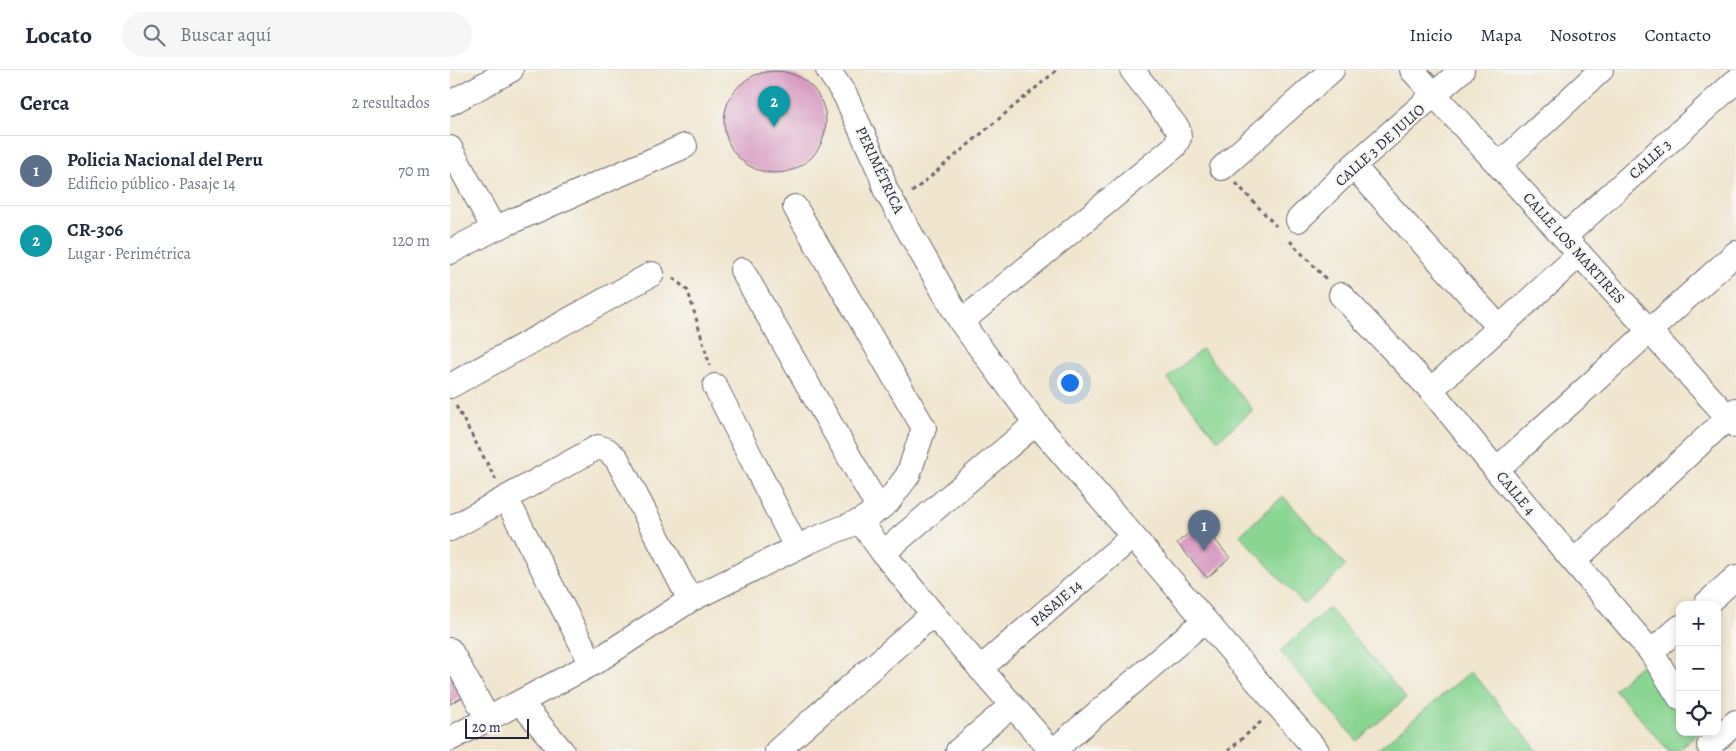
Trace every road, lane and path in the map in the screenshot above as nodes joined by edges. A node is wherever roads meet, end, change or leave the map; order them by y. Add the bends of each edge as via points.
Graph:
1 (511, 70) edge
2 (828, 70) edge
3 (1057, 70) edge
4 (1332, 70) edge
5 (1412, 70) edge
6 (1462, 70) edge
7 (1601, 70) edge
8 (1141, 73) edge
9 (1736, 81) edge
10 (1435, 95) junction
11 (450, 103) edge
12 (685, 146) dead end
13 (450, 148) edge
14 (1499, 165) junction
15 (1353, 166) junction
16 (1222, 168) dead end
17 (795, 206) dead end
18 (895, 206) junction
19 (1298, 220) dead end
20 (494, 229) junction
21 (1572, 246) junction
22 (450, 252) edge
23 (1736, 253) edge
24 (742, 270) dead end
25 (652, 274) joint
26 (1341, 296) dead end
27 (961, 322) junction
28 (1500, 328) junction
29 (1649, 331) junction
30 (715, 386) joint
31 (1431, 390) junction
32 (452, 395) edge
33 (1733, 418) edge
34 (1036, 423) junction
35 (1496, 470) junction
36 (506, 498) junction
37 (870, 515) junction
38 (450, 529) edge
39 (1132, 537) junction
40 (796, 547) junction
41 (883, 553) junction
42 (1574, 561) junction
43 (1736, 577) edge
44 (690, 600) junction
45 (1709, 601) edge
46 (933, 614) junction
47 (1204, 621) junction
48 (1676, 630) edge
49 (450, 650) edge
50 (1651, 652) junction
51 (592, 664) junction
52 (980, 669) junction
53 (1676, 692) edge
54 (520, 702) junction
55 (1011, 706) junction
56 (1278, 706) junction
57 (488, 719) junction
58 (1736, 722) edge
59 (450, 739) edge
60 (1708, 743) edge
61 (562, 751) edge
62 (777, 751) edge
63 (958, 751) edge
64 (1052, 751) edge
65 (1228, 751) edge
66 (1317, 751) edge

1 - 11 street
2 - 18 street, PERIMÉTRICA via 845,95
3 - 18 path
4 - 16 street
5 - 10 street, CALLE LOS MARTIRES
6 - 10 street, CALLE 3 DE JULIO
7 - 14 street
8 - 27 street via 1178,128 1174,147
9 - 21 street, CALLE 3
10 - 14 street, CALLE LOS MARTIRES
10 - 15 street, CALLE 3 DE JULIO
12 - 20 street
13 - 20 street
14 - 21 street, CALLE LOS MARTIRES
15 - 19 street, CALLE 3 DE JULIO
15 - 28 street
17 - 37 street via 924,428 908,475 888,502
18 - 27 street, PERIMÉTRICA
20 - 22 street
21 - 28 street, CALLE 3
21 - 29 street, CALLE LOS MARTIRES
23 - 29 street
24 - 37 street
25 - 30 path via 672,277 688,291
25 - 32 street
26 - 31 street, CALLE 4
27 - 34 street, PERIMÉTRICA
28 - 31 street, CALLE 3
29 - 33 street, CALLE LOS MARTIRES
29 - 35 street
30 - 40 street
31 - 35 street, CALLE 4
32 - 36 path
33 - 42 street
34 - 39 street, PERIMÉTRICA
34 - 41 street
35 - 42 street, CALLE 4
36 - 38 street
36 - 44 street via 598,447 607,450 617,459
36 - 51 street
37 - 40 street
37 - 41 street
39 - 47 street, PERIMÉTRICA
39 - 52 street, PASAJE 14
40 - 44 street
41 - 46 street
42 - 50 street, CALLE 4
43 - 45 street
44 - 51 street
46 - 52 street
46 - 62 street
47 - 56 street, PERIMÉTRICA
47 - 64 street
48 - 50 street
49 - 57 street
50 - 53 street, CALLE 4
51 - 54 street
52 - 55 street
54 - 57 street
54 - 61 street
55 - 63 street
55 - 64 street
56 - 65 path
56 - 66 street, PERIMÉTRICA
57 - 59 street
58 - 60 street

